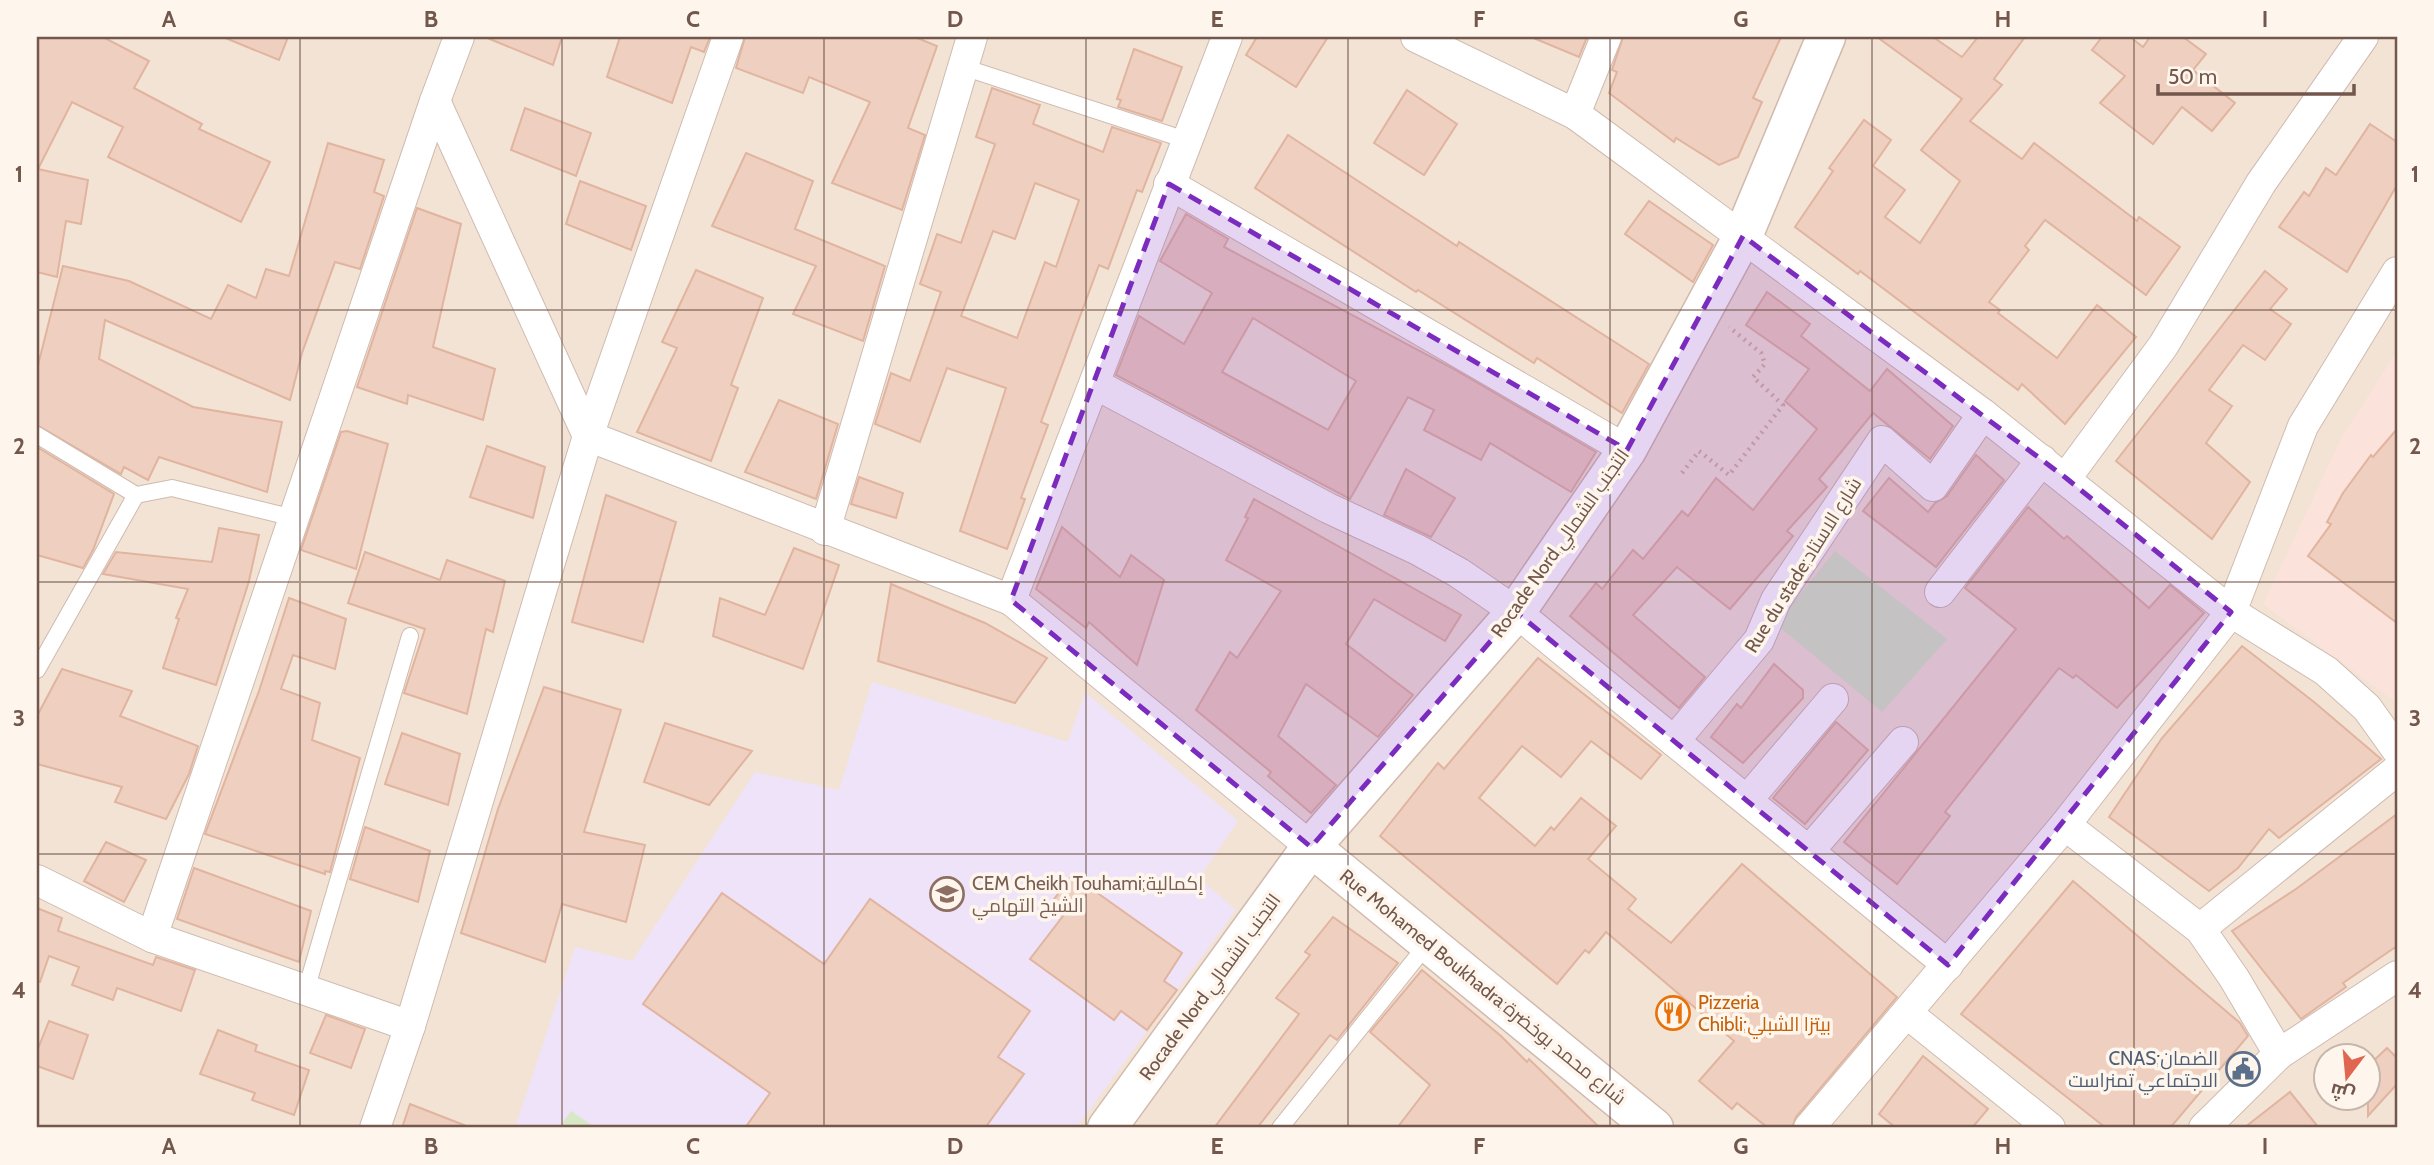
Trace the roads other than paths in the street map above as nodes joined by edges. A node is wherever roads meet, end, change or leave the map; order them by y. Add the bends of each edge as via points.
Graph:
1 (459, 37) edge
2 (728, 37) edge
3 (972, 37) edge
4 (1227, 37) edge
5 (1416, 37) edge
6 (1606, 37) edge
7 (1826, 37) edge
8 (2363, 37) edge
9 (963, 67) junction
10 (435, 101) junction
11 (1575, 114) junction
12 (1186, 140) junction
13 (1169, 184) junction
14 (1743, 236) junction
15 (2397, 272) edge
16 (1095, 384) junction
17 (1983, 414) junction
18 (37, 435) edge
19 (588, 436) junction
20 (1628, 450) junction
21 (2042, 460) junction
22 (2066, 478) junction
23 (136, 495) junction
24 (294, 518) junction
25 (825, 530) junction
26 (1940, 592) dead end
27 (1011, 600) junction
28 (1516, 612) junction
29 (2231, 612) junction
30 (410, 636) dead end
31 (37, 670) edge
32 (1833, 699) dead end
33 (1674, 741) junction
34 (1903, 743) dead end
35 (2397, 750) edge
36 (2397, 770) edge
37 (1747, 800) junction
38 (2065, 825) junction
39 (1311, 847) junction
40 (1809, 851) junction
41 (37, 880) edge
42 (2200, 929) junction
43 (152, 937) junction
44 (1429, 942) junction
45 (1948, 965) junction
46 (2397, 976) edge
47 (306, 990) junction
48 (1908, 1014) junction
49 (410, 1026) junction
50 (2279, 1054) junction
51 (375, 1128) edge
52 (1107, 1128) edge
53 (1280, 1128) edge
54 (1654, 1128) edge
55 (1809, 1128) edge
56 (2050, 1128) edge
57 (2204, 1128) edge

1 - 10 street
2 - 19 street
3 - 9 street
4 - 12 street
5 - 11 street
6 - 11 street
7 - 14 main road, Rocade Nord,التجنب الشمالي
8 - 22 street via 2261,183 2163,346
9 - 12 lane
9 - 25 street
10 - 19 street
10 - 24 street
11 - 14 street
12 - 13 street
13 - 16 street
13 - 20 street
14 - 17 street
14 - 20 main road, Rocade Nord,التجنب الشمالي
15 - 29 street via 2303,426
16 - 27 street
16 - 28 street via 1328,508 1418,550
17 - 21 street
17 - 33 street, Rue du stade;شارع الاستاد via 1933,486 1882,441 1776,600 1759,640
18 - 23 lane
19 - 25 street
19 - 49 street
20 - 28 main road, Rocade Nord,التجنب الشمالي
21 - 22 street
21 - 26 street
22 - 29 street
23 - 24 lane via 172,488
23 - 31 lane
24 - 43 street
25 - 27 street
27 - 39 street
28 - 33 street
28 - 39 main road, Rocade Nord,التجنب الشمالي
29 - 35 street via 2326,671 2367,708
29 - 38 street
30 - 47 lane
32 - 37 street
33 - 37 street
34 - 40 street
36 - 42 street
37 - 40 street
38 - 42 street
38 - 45 street
39 - 44 main road, Rue Mohamed Boukhadra;شارع محمد بوخضرة
39 - 52 main road, Rocade Nord,التجنب الشمالي
40 - 45 street
41 - 43 street
42 - 50 street
43 - 47 street
44 - 53 lane
44 - 54 main road, Rue Mohamed Boukhadra;شارع محمد بوخضرة
45 - 48 street
46 - 50 street
47 - 49 street
48 - 55 street
48 - 56 street
49 - 51 street
50 - 57 street

